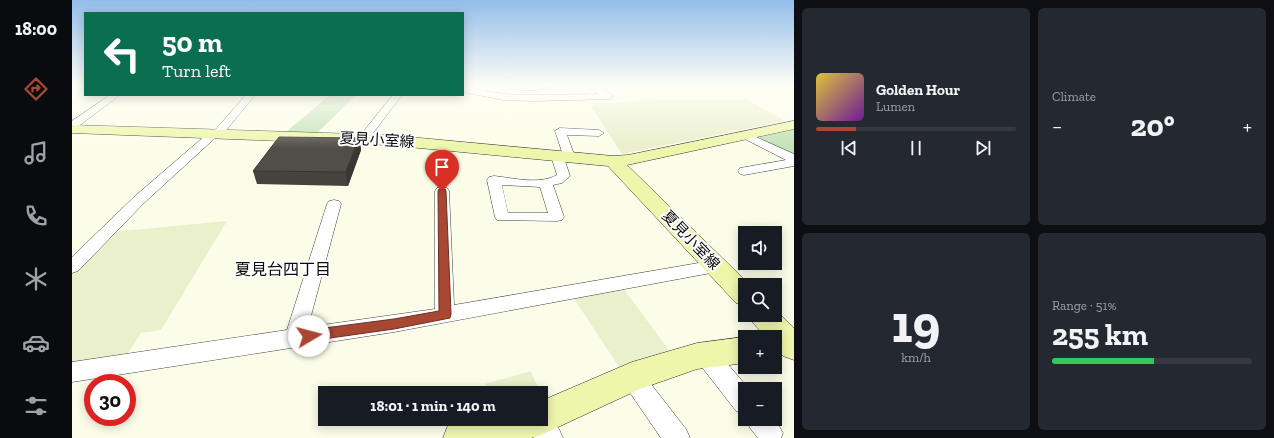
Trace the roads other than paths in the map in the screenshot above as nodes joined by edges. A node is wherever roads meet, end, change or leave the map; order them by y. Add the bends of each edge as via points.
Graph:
1 (100, 106) edge
2 (241, 106) edge
3 (389, 106) edge
4 (794, 124) edge
5 (72, 126) edge
6 (72, 129) edge
7 (599, 133) dead end
8 (216, 134) junction
9 (745, 135) junction
10 (363, 139) junction
11 (563, 156) junction
12 (794, 160) edge
13 (613, 161) junction
14 (744, 171) dead end
15 (544, 183) junction
16 (442, 191) dead end
17 (334, 204) dead end
18 (75, 261) edge
19 (716, 266) junction
20 (738, 289) edge
21 (445, 314) junction
22 (295, 338) junction
23 (738, 351) edge
24 (706, 355) junction
25 (72, 372) edge
26 (632, 377) junction
27 (738, 394) edge
28 (548, 420) edge
29 (530, 426) edge
30 (461, 438) edge
31 (677, 438) edge

1 - 5 street
2 - 8 street
3 - 10 street
4 - 9 main road
6 - 8 main road, 夏見小室線
7 - 11 street via 560,131
8 - 10 main road, 夏見小室線
8 - 18 street via 186,157
9 - 12 street
9 - 13 main road
10 - 11 main road, 夏見小室線
11 - 13 main road, 夏見小室線
11 - 15 street via 564,176 558,181
12 - 14 street
13 - 19 main road, 夏見小室線
15 - 15 street via 557,217 502,217 494,180
16 - 21 street
17 - 22 street
19 - 20 main road, 夏見小室線
19 - 21 street
21 - 22 street
22 - 25 street
23 - 24 main road
24 - 26 main road
24 - 27 street
26 - 28 main road
26 - 31 street
29 - 30 main road

